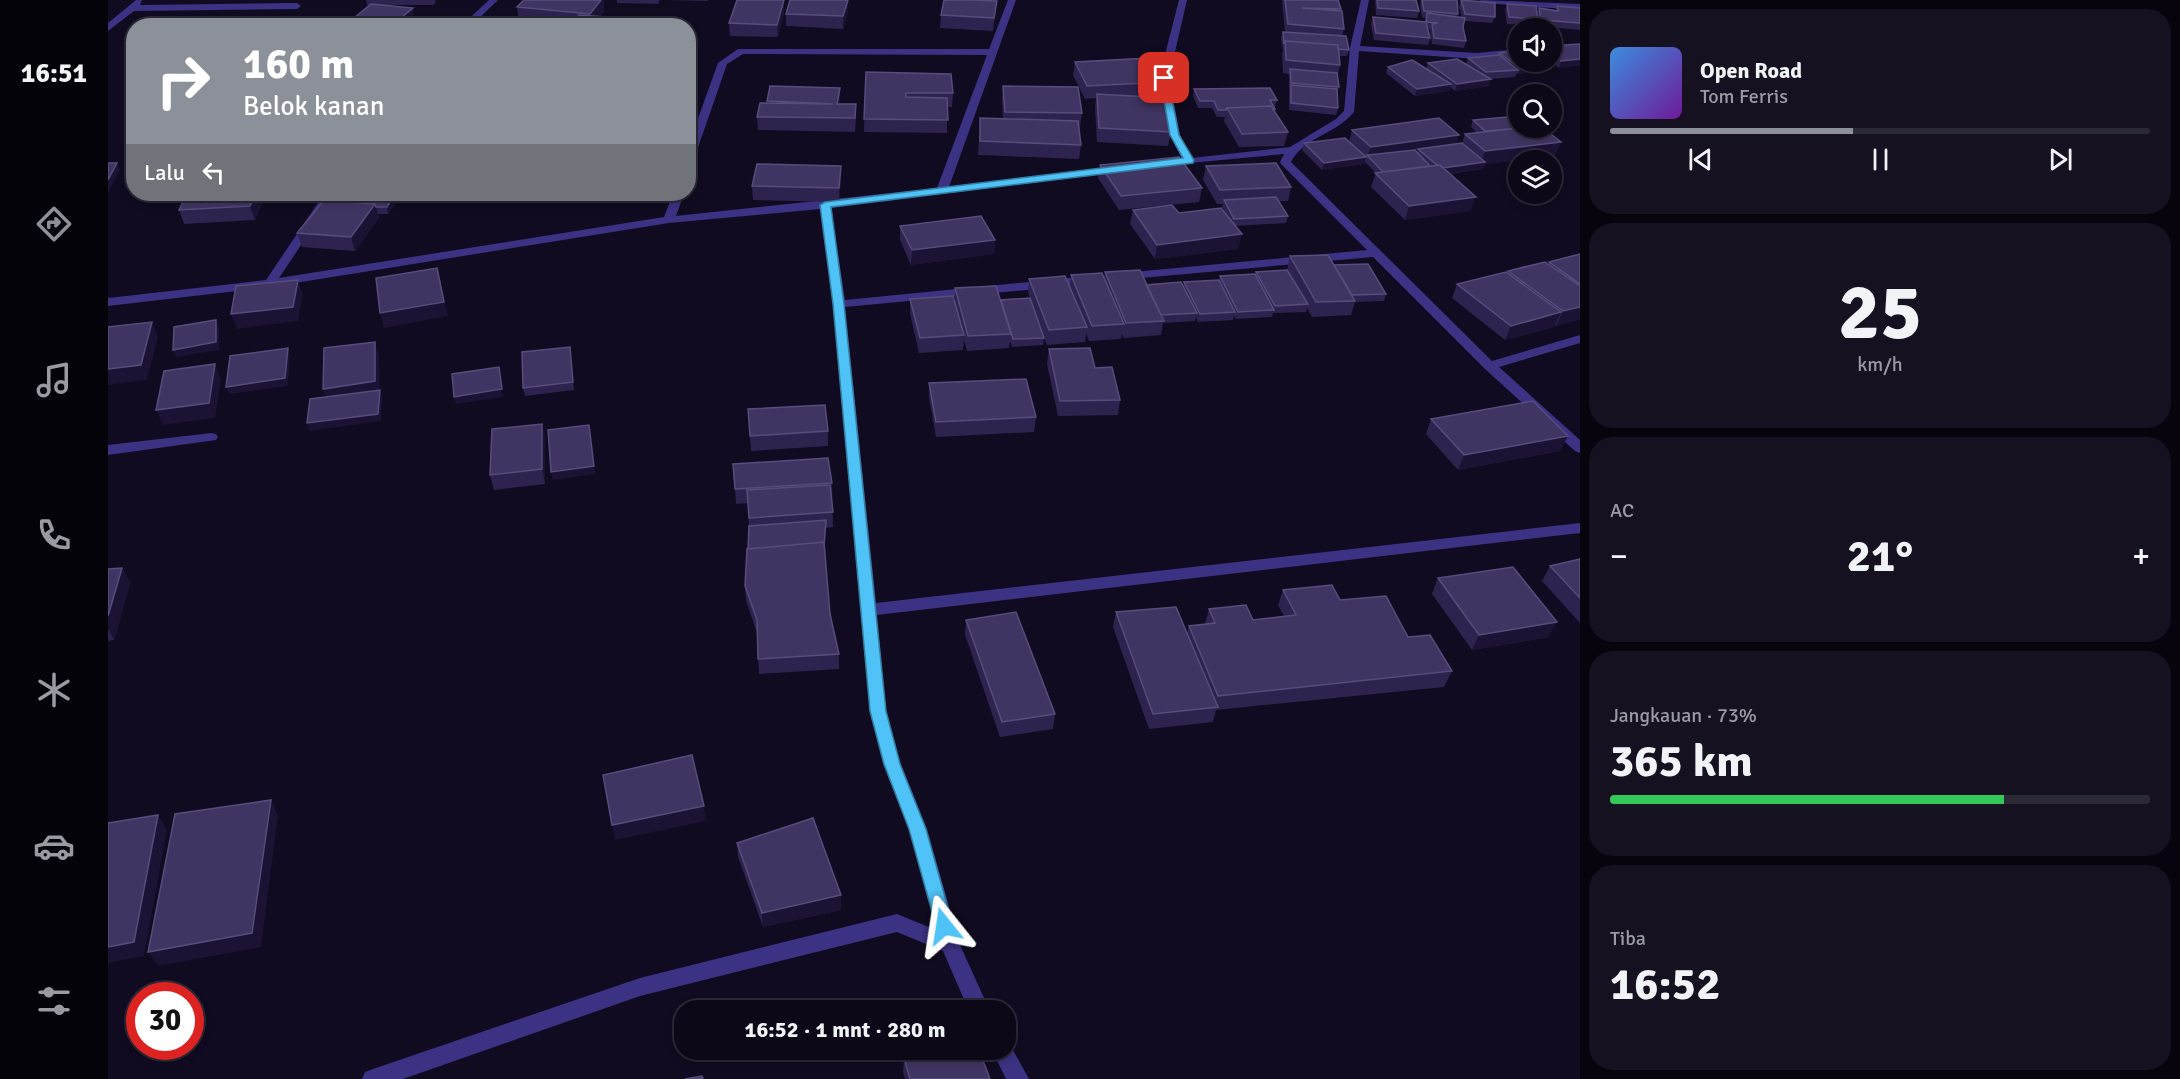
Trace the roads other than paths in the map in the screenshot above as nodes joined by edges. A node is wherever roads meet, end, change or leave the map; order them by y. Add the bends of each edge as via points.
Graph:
1 (141, 0) edge
2 (494, 0) edge
3 (1012, 0) edge
4 (1183, 0) edge
5 (1365, 0) edge
6 (1484, 0) edge
7 (297, 6) dead end
8 (1580, 7) edge
9 (131, 8) junction
10 (474, 18) edge
11 (108, 28) edge
12 (1354, 48) junction
13 (993, 52) junction
14 (1508, 53) edge
15 (696, 139) edge
16 (1290, 150) junction
17 (1189, 160) junction
18 (1154, 165) edge
19 (1130, 168) edge
20 (942, 190) junction
21 (323, 201) edge
22 (676, 201) edge
23 (825, 205) junction
24 (669, 220) junction
25 (1374, 253) junction
26 (270, 283) junction
27 (108, 302) edge
28 (839, 304) junction
29 (1580, 339) edge
30 (1490, 366) junction
31 (211, 437) dead end
32 (1580, 448) edge
33 (108, 450) edge
34 (1580, 528) edge
35 (868, 610) junction
36 (950, 945) junction
37 (974, 1000) edge
38 (1008, 1060) edge
39 (373, 1079) edge
40 (1018, 1079) edge

1 - 9 street
2 - 10 street
3 - 13 street
4 - 17 street via 1164,78 1174,135
5 - 12 street
6 - 8 street
7 - 9 street
9 - 11 street
12 - 14 street via 1477,56
12 - 16 street via 1349,112 1334,127 1308,137
13 - 15 street via 741,51 723,63
13 - 20 street
16 - 17 street
16 - 25 street via 1285,162
17 - 18 street
19 - 20 street
20 - 23 street
21 - 26 street
22 - 24 street
23 - 24 street
23 - 28 street
24 - 26 street
25 - 28 street
25 - 30 street
26 - 27 street
28 - 35 street
29 - 30 street
30 - 32 street
31 - 33 street
34 - 35 street
35 - 36 street via 878,711 892,764 918,829
36 - 37 street
36 - 39 street via 897,923 640,987
38 - 40 street

